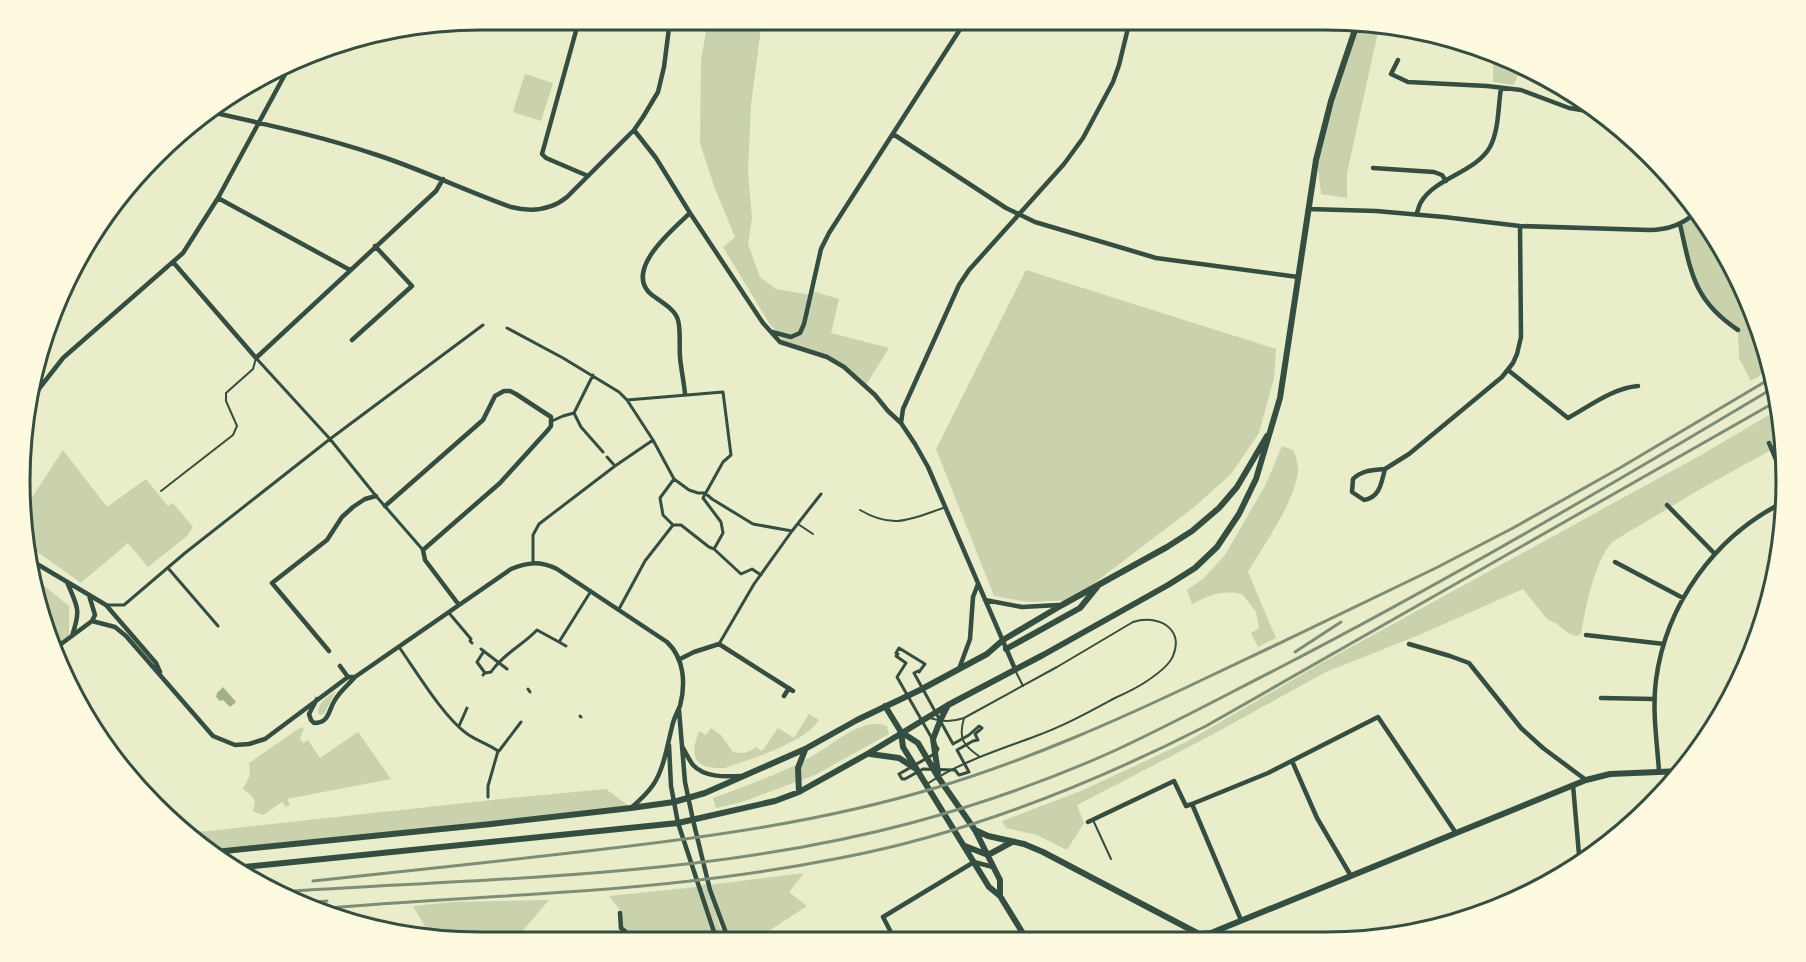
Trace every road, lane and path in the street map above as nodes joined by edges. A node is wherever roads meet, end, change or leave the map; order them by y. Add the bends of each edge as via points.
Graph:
1 (576, 30) edge
2 (669, 30) edge
3 (960, 30) edge
4 (1128, 30) edge
5 (1355, 31) edge
6 (1398, 60) dead end
7 (284, 76) edge
8 (1501, 88) junction
9 (1582, 110) edge
10 (219, 114) edge
11 (260, 123) junction
12 (634, 130) junction
13 (893, 134) junction
14 (1373, 168) dead end
15 (588, 176) junction
16 (443, 179) junction
17 (1446, 181) junction
18 (218, 198) junction
19 (1308, 208) junction
20 (690, 213) junction
21 (1018, 214) junction
22 (1416, 215) junction
23 (1691, 217) edge
24 (1680, 224) junction
25 (1520, 226) junction
26 (375, 246) junction
27 (172, 262) junction
28 (350, 270) junction
29 (1298, 277) junction
30 (483, 325) dead end
31 (507, 327) dead end
32 (1738, 330) dead end
33 (772, 332) junction
34 (352, 340) dead end
35 (256, 358) junction
36 (1508, 370) junction
37 (593, 375) junction
38 (1638, 386) dead end
39 (40, 389) edge
40 (685, 394) junction
41 (627, 400) junction
42 (574, 413) junction
43 (552, 422) junction
44 (901, 423) junction
45 (1272, 428) junction
46 (330, 439) junction
47 (653, 440) junction
48 (1769, 443) dead end
49 (603, 453) dead end
50 (608, 457) dead end
51 (1775, 457) edge
52 (615, 466) junction
53 (1386, 469) junction
54 (674, 479) junction
55 (161, 491) dead end
56 (705, 493) junction
57 (821, 495) dead end
58 (376, 496) junction
59 (385, 506) junction
60 (1666, 506) dead end
61 (946, 507) junction
62 (1775, 507) edge
63 (860, 510) dead end
64 (798, 524) junction
65 (673, 525) junction
66 (792, 531) junction
67 (813, 534) dead end
68 (714, 549) junction
69 (423, 550) junction
70 (1715, 554) junction
71 (533, 562) junction
72 (1615, 562) dead end
73 (38, 565) edge
74 (168, 568) junction
75 (761, 575) junction
76 (67, 582) junction
77 (978, 584) junction
78 (1100, 585) junction
79 (591, 591) junction
80 (89, 595) junction
81 (1683, 598) junction
82 (985, 600) junction
83 (106, 605) junction
84 (459, 605) junction
85 (1062, 605) junction
86 (618, 610) junction
87 (448, 613) junction
88 (92, 621) junction
89 (218, 626) dead end
90 (1586, 635) dead end
91 (72, 636) junction
92 (1003, 640) junction
93 (559, 642) junction
94 (472, 643) dead end
95 (61, 644) edge
96 (719, 644) junction
97 (1409, 644) dead end
98 (1664, 644) junction
99 (566, 646) dead end
100 (399, 647) junction
101 (1006, 649) junction
102 (329, 651) dead end
103 (680, 659) junction
104 (497, 662) junction
105 (340, 666) dead end
106 (507, 669) dead end
107 (959, 669) junction
108 (1015, 669) junction
109 (160, 675) junction
110 (348, 677) junction
111 (355, 677) junction
112 (1023, 686) junction
113 (784, 696) dead end
114 (317, 699) junction
115 (1601, 699) dead end
116 (1654, 699) junction
117 (948, 705) junction
118 (885, 706) junction
119 (679, 707) junction
120 (467, 708) dead end
121 (926, 717) junction
122 (964, 718) junction
123 (940, 721) junction
124 (521, 722) dead end
125 (459, 726) junction
126 (901, 732) junction
127 (668, 742) junction
128 (682, 746) junction
129 (805, 749) junction
130 (957, 750) joint
131 (498, 751) junction
132 (869, 753) junction
133 (980, 758) junction
134 (1292, 761) junction
135 (919, 771) junction
136 (1659, 771) junction
137 (1670, 771) edge
138 (745, 776) junction
139 (938, 777) junction
140 (1586, 780) junction
141 (927, 784) junction
142 (1574, 785) junction
143 (799, 792) junction
144 (488, 797) dead end
145 (689, 798) junction
146 (674, 802) junction
147 (1192, 804) junction
148 (631, 808) junction
149 (693, 820) junction
150 (1090, 821) joint
151 (678, 823) junction
152 (975, 830) junction
153 (1456, 833) junction
154 (1012, 842) junction
155 (965, 846) junction
156 (223, 851) edge
157 (1579, 854) edge
158 (988, 855) junction
159 (1111, 859) dead end
160 (974, 862) junction
161 (247, 867) edge
162 (993, 867) junction
163 (1351, 876) junction
164 (1000, 896) junction
165 (620, 913) dead end
166 (1241, 920) junction
167 (626, 932) edge
168 (714, 932) edge
169 (726, 932) edge
170 (891, 932) edge
171 (1022, 932) edge
172 (1195, 932) edge
173 (1213, 932) edge

1 - 15 street via 542,154
2 - 12 street via 658,92
3 - 13 street
4 - 21 street via 1113,82 1083,138 1064,165
5 - 19 main road via 1331,101
6 - 8 street via 1391,74 1408,81
7 - 11 street
8 - 9 street via 1521,90
8 - 17 street via 1496,132 1488,150
10 - 11 street
11 - 16 street via 324,138
11 - 18 street
12 - 15 street
12 - 20 street
13 - 21 street
13 - 33 street via 825,240 800,333 791,337
14 - 17 street via 1434,172
15 - 16 street via 559,203 538,210 510,207
16 - 26 street via 436,191
17 - 22 street via 1421,202
18 - 27 street via 183,253
18 - 28 street
19 - 22 street
19 - 29 main road
20 - 33 street
20 - 40 street via 664,239 642,272 646,290 676,314 679,321
21 - 29 street via 1156,258
21 - 44 street via 958,285 903,409
22 - 25 street
23 - 24 street
24 - 25 street via 1666,230
24 - 32 street via 1702,297 1722,320
25 - 36 street via 1521,337
26 - 28 street
26 - 34 street via 412,286
27 - 35 street
27 - 39 street via 63,358
28 - 35 street
29 - 45 main road
30 - 46 street
31 - 37 street
33 - 44 street via 784,344 818,353 844,367
35 - 46 street
35 - 55 lane via 253,369 226,393 237,426 233,435
36 - 38 street via 1568,418 1613,393
36 - 53 street
37 - 41 street
37 - 42 street
40 - 41 street
40 - 56 street via 723,392 731,455
41 - 47 street
42 - 43 street
42 - 49 street
43 - 59 street via 547,413 516,394 500,392 483,420
43 - 69 street via 500,483
44 - 61 street via 928,467
45 - 78 main road via 1237,487 1219,508 1192,531
45 - 108 main road via 1256,479 1239,514 1216,547 1195,568
46 - 58 street
46 - 74 street
47 - 52 street
47 - 54 street
48 - 51 street
50 - 52 street
52 - 71 street via 539,525 533,535
53 - 53 street via 1372,498 1364,500 1352,492 1358,473
54 - 56 street via 689,490
54 - 65 street via 660,498 663,515
56 - 66 street via 753,524
56 - 68 street via 703,498 721,522 723,533
57 - 64 street
58 - 59 street
58 - 102 street via 353,507 327,540 272,583
59 - 69 street
60 - 70 street
61 - 63 lane via 891,522
61 - 77 street
62 - 70 street via 1732,536
64 - 66 street
64 - 67 lane
65 - 68 street via 681,525
65 - 86 street via 645,561
66 - 75 street
68 - 75 street via 741,574 752,569
69 - 84 street via 425,560
70 - 81 street
71 - 79 street via 557,569
71 - 84 street via 511,569
72 - 81 street
73 - 76 street
74 - 83 street via 124,605
74 - 89 street
75 - 96 street
76 - 80 street
76 - 91 street via 78,610
77 - 82 street
77 - 107 street via 973,597 970,639
78 - 85 main road
78 - 101 main road via 1080,608
79 - 86 street
79 - 93 street
80 - 83 street
80 - 88 street via 95,615
81 - 98 street
82 - 85 street via 1022,607
82 - 92 street
83 - 109 street via 156,663
84 - 87 street
85 - 92 main road
86 - 103 street via 667,642
87 - 94 street
87 - 100 street
88 - 91 street
88 - 109 street via 115,627
90 - 98 street
91 - 95 street
92 - 101 street
92 - 107 main road
93 - 99 street
93 - 104 street via 537,630
96 - 103 street
96 - 113 street via 791,689
97 - 140 street via 1469,663 1521,728
98 - 116 street
100 - 111 street
100 - 125 street
101 - 108 street
103 - 119 street via 683,677
104 - 104 street via 483,650 477,662 484,674 491,672
104 - 106 street
105 - 110 street
107 - 118 main road
108 - 112 lane
108 - 117 main road
109 - 114 street via 213,736 235,745 265,739
110 - 111 street
110 - 114 street
111 - 114 street via 321,723 314,723 309,714
112 - 122 lane
112 - 133 lane via 1144,618 1165,624 1173,632 1173,656 1145,683 1080,717
115 - 116 street
116 - 136 street
117 - 121 main road
117 - 123 main road
118 - 126 main road
118 - 129 main road
119 - 127 street
119 - 128 street
120 - 125 street
121 - 123 lane
121 - 126 main road
122 - 123 lane
122 - 133 lane via 962,740
123 - 139 main road via 933,739
124 - 131 street
125 - 131 street
126 - 132 main road
126 - 135 main road via 903,747
126 - 139 main road via 918,743
127 - 146 street
127 - 148 street via 655,782
128 - 138 street via 693,765 706,773
128 - 145 street
129 - 138 main road
129 - 143 main road via 798,768
130 - 130 street via 969,772 959,776 955,770 923,769 902,780 899,774 938,749 897,677 906,663 896,656 899,648 925,664 914,673 953,744 979,726 982,728 975,734 978,740
131 - 144 street
132 - 135 main road via 899,758
132 - 143 main road
133 - 139 lane
134 - 147 street
134 - 153 street via 1378,717
134 - 163 street via 1317,818
135 - 141 main road
136 - 137 main road
136 - 140 main road
138 - 145 main road
139 - 141 lane
139 - 152 main road
140 - 142 main road
141 - 155 main road
142 - 153 main road
142 - 157 street
143 - 149 main road
145 - 146 main road
145 - 149 street
146 - 148 main road
146 - 151 street
147 - 150 street via 1186,806 1174,782
147 - 166 street
148 - 156 main road
149 - 151 main road
149 - 169 street via 710,890
150 - 159 lane
151 - 161 main road
151 - 168 street
152 - 154 main road
152 - 158 main road
153 - 163 main road
154 - 158 main road
154 - 172 main road via 1043,852
155 - 158 main road
155 - 160 main road
158 - 162 main road
160 - 162 street
160 - 164 main road via 989,887
160 - 170 street via 883,917
162 - 164 main road via 1000,880
163 - 166 main road
164 - 171 main road
165 - 167 street via 621,928
166 - 173 main road

